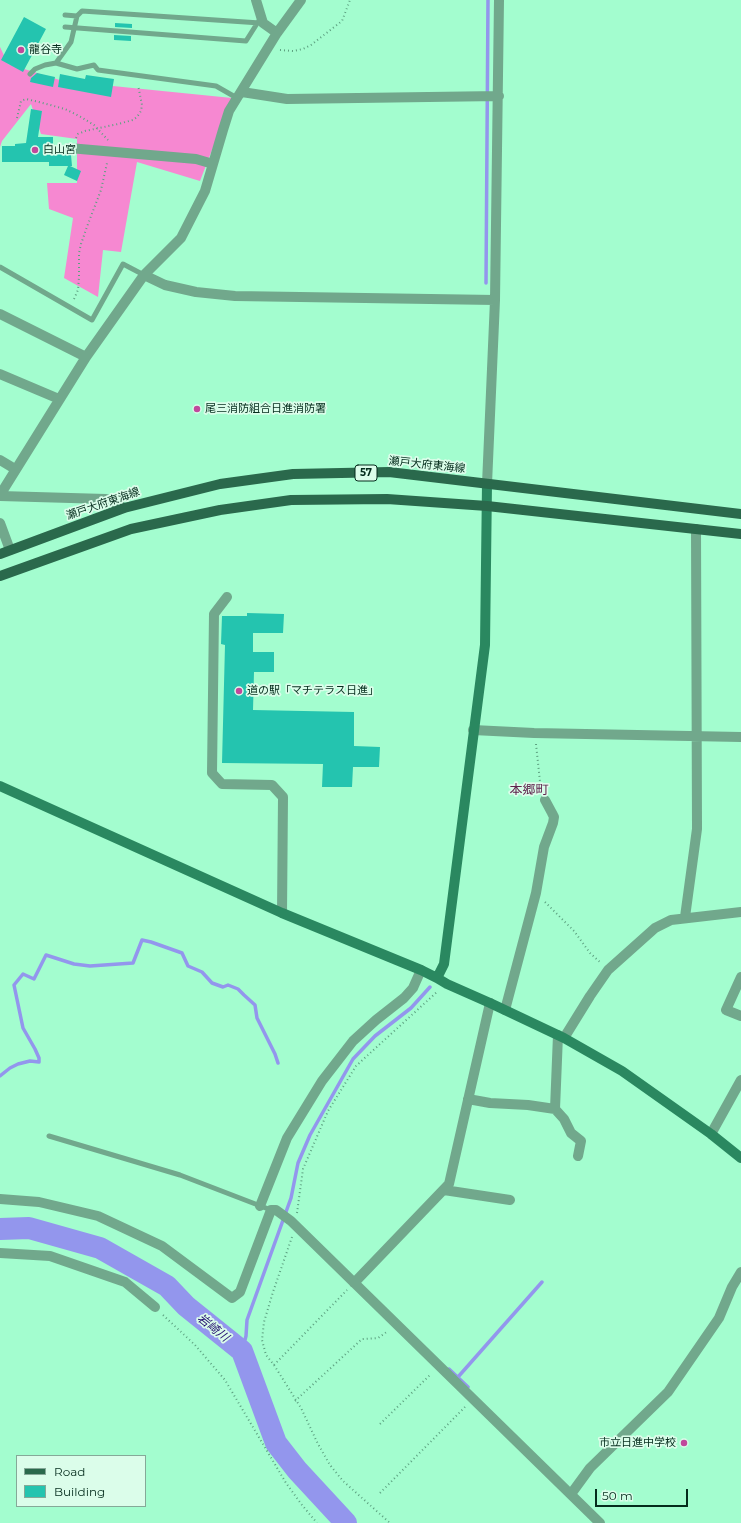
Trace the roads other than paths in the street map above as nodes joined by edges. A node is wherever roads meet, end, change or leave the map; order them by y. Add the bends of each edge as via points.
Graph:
1 (256, 0) edge
2 (301, 0) edge
3 (499, 0) edge
4 (65, 15) dead end
5 (77, 16) junction
6 (260, 23) junction
7 (65, 27) dead end
8 (74, 27) junction
9 (277, 33) junction
10 (56, 63) junction
11 (30, 74) dead end
12 (240, 95) junction
13 (499, 96) junction
14 (72, 149) road end
15 (213, 164) junction
16 (0, 267) edge
17 (144, 274) junction
18 (495, 300) junction
19 (0, 314) edge
20 (86, 357) junction
21 (0, 374) edge
22 (59, 399) junction
23 (0, 460) edge
24 (15, 469) junction
25 (487, 484) junction
26 (0, 496) edge
27 (487, 506) junction
28 (124, 508) junction
29 (741, 514) edge
30 (0, 523) edge
31 (696, 530) junction
32 (741, 534) edge
33 (10, 550) junction
34 (0, 554) edge
35 (0, 576) edge
36 (227, 597) dead end
37 (474, 730) junction
38 (696, 736) junction
39 (741, 737) edge
40 (0, 786) edge
41 (545, 800) road end
42 (741, 912) edge
43 (282, 913) junction
44 (685, 917) junction
45 (421, 970) junction
46 (741, 977) edge
47 (437, 978) junction
48 (490, 1003) junction
49 (505, 1010) junction
50 (741, 1016) edge
51 (561, 1037) junction
52 (741, 1080) edge
53 (468, 1099) junction
54 (554, 1110) junction
55 (711, 1134) junction
56 (49, 1136) dead end
57 (578, 1156) dead end
58 (741, 1158) edge
59 (444, 1190) junction
60 (0, 1199) edge
61 (510, 1200) dead end
62 (260, 1206) junction
63 (274, 1210) junction
64 (0, 1253) edge
65 (741, 1272) edge
66 (354, 1283) junction
67 (155, 1307) road end
68 (570, 1494) junction
69 (600, 1523) edge

1 - 6 street
2 - 9 street
3 - 13 street
4 - 5 lane
5 - 6 lane via 82,11
5 - 8 lane
6 - 8 lane via 246,41
6 - 9 street
7 - 8 lane
8 - 10 lane via 71,42
9 - 12 street
10 - 11 lane via 45,64
10 - 12 lane via 77,69 94,65 98,70 216,86
12 - 13 street via 287,99
12 - 15 street via 229,112
13 - 18 street
14 - 15 street via 196,159
15 - 17 street via 206,191 181,238
16 - 17 lane via 92,320 123,264
17 - 18 street via 165,285 235,296
17 - 20 street
18 - 25 street
19 - 20 street
20 - 22 street
21 - 22 street
22 - 24 street
23 - 24 street
24 - 26 street
25 - 27 street
25 - 28 main road, 瀬戸大府東海線 / 57 via 389,472 293,474 220,484
25 - 29 main road, 瀬戸大府東海線 / 57
26 - 28 street via 106,500
27 - 31 main road
27 - 35 main road via 387,499 283,501 220,510 131,529
27 - 37 street via 484,645
28 - 33 main road, 瀬戸大府東海線 / 57
30 - 33 street
31 - 32 main road
31 - 38 street
33 - 34 main road, 瀬戸大府東海線 / 57
36 - 43 street via 214,614 212,773 222,784 272,785 283,797
37 - 38 street
37 - 47 street via 444,964
38 - 39 street
38 - 44 street via 697,829
40 - 43 street
41 - 49 street via 554,817 553,823 544,846 536,892
42 - 44 street
43 - 45 street
44 - 51 street via 671,920 655,928 608,970
45 - 47 street
45 - 62 street via 413,988 353,1041 322,1081 287,1138
46 - 50 street via 726,1010
47 - 48 street
48 - 49 street
48 - 53 street
49 - 51 street
51 - 54 street
51 - 55 street via 622,1071
52 - 55 street
53 - 54 street via 490,1104 528,1105
53 - 59 street via 449,1184
54 - 57 street via 581,1141
55 - 58 street
56 - 62 lane via 180,1175
59 - 61 street
59 - 66 street
60 - 63 street via 39,1202 98,1216 162,1246 232,1298 240,1292
62 - 63 lane
63 - 66 street via 293,1224
64 - 67 street via 50,1256 125,1282
65 - 68 street via 732,1286 719,1318 668,1392 590,1468
66 - 68 street
68 - 69 street

